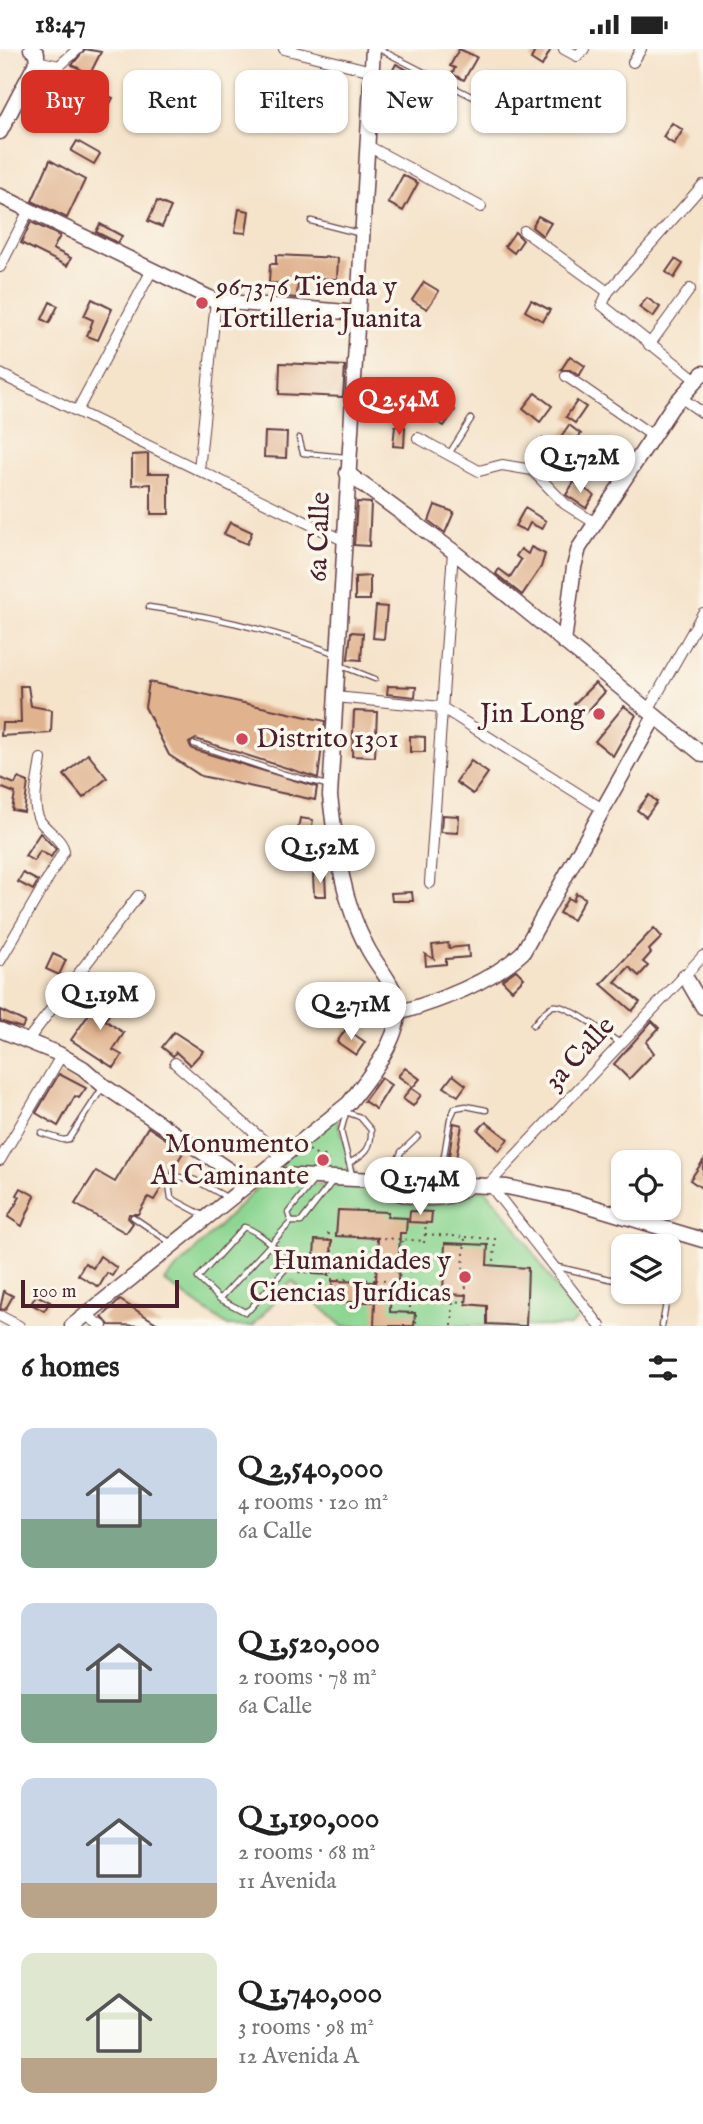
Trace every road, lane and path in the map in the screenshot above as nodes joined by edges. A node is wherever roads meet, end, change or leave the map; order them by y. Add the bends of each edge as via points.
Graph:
1 (78, 49) edge
2 (284, 49) edge
3 (373, 49) edge
4 (379, 49) edge
5 (564, 49) edge
6 (641, 49) edge
7 (580, 53) edge
8 (34, 55) edge
9 (632, 62) dead end
10 (368, 70) edge
11 (372, 70) edge
12 (471, 96) edge
13 (0, 132) edge
14 (369, 133) edge
15 (368, 146) junction
16 (703, 185) edge
17 (0, 196) edge
18 (481, 207) dead end
19 (29, 210) junction
20 (312, 221) dead end
21 (524, 231) dead end
22 (363, 234) junction
23 (0, 267) edge
24 (152, 270) junction
25 (690, 289) dead end
26 (608, 292) junction
27 (216, 301) junction
28 (358, 313) junction
29 (649, 345) junction
30 (0, 374) edge
31 (566, 376) dead end
32 (700, 377) edge
33 (680, 397) junction
34 (77, 411) junction
35 (703, 413) edge
36 (471, 419) dead end
37 (653, 436) junction
38 (299, 438) dead end
39 (418, 438) dead end
40 (449, 455) junction
41 (347, 465) junction
42 (199, 470) junction
43 (595, 523) junction
44 (345, 541) junction
45 (453, 551) junction
46 (149, 607) dead end
47 (703, 613) edge
48 (564, 642) junction
49 (338, 659) junction
50 (375, 679) dead end
51 (335, 697) junction
52 (441, 707) junction
53 (650, 715) junction
54 (194, 744) dead end
55 (703, 755) edge
56 (41, 759) dead end
57 (331, 786) junction
58 (604, 810) junction
59 (430, 883) dead end
60 (138, 896) dead end
61 (703, 955) edge
62 (0, 961) edge
63 (685, 976) junction
64 (703, 1007) edge
65 (398, 1013) junction
66 (533, 1025) dead end
67 (0, 1030) edge
68 (27, 1041) junction
69 (621, 1044) junction
70 (61, 1056) junction
71 (175, 1063) dead end
72 (104, 1086) junction
73 (348, 1107) junction
74 (486, 1110) dead end
75 (41, 1133) dead end
76 (418, 1136) dead end
77 (281, 1156) junction
78 (0, 1160) edge
79 (349, 1163) junction
80 (319, 1171) junction
81 (253, 1179) junction
82 (335, 1179) junction
83 (353, 1179) junction
84 (372, 1181) junction
85 (389, 1181) junction
86 (440, 1184) junction
87 (482, 1184) junction
88 (229, 1199) junction
89 (133, 1217) dead end
90 (206, 1217) junction
91 (291, 1222) junction
92 (426, 1223) dead end
93 (425, 1234) junction
94 (465, 1237) junction
95 (377, 1239) junction
96 (402, 1240) junction
97 (703, 1240) edge
98 (172, 1244) junction
99 (270, 1245) junction
100 (314, 1259) dead end
101 (494, 1262) dead end
102 (553, 1266) junction
103 (463, 1270) dead end
104 (313, 1273) dead end
105 (611, 1279) edge
106 (376, 1280) junction
107 (392, 1281) junction
108 (466, 1284) dead end
109 (372, 1288) dead end
110 (453, 1294) dead end
111 (220, 1299) junction
112 (410, 1299) junction
113 (453, 1301) junction
114 (666, 1304) edge
115 (84, 1314) junction
116 (0, 1316) edge
117 (19, 1326) edge
118 (72, 1326) edge
119 (102, 1326) edge
120 (416, 1326) edge
121 (453, 1326) edge
122 (600, 1326) edge
123 (662, 1326) edge

1 - 8 street via 59,66
2 - 10 street
3 - 11 street, 6a Calle
4 - 12 lane
5 - 7 street
6 - 9 street
8 - 13 street
14 - 15 street, 6a Calle
15 - 18 street
15 - 22 street, 6a Calle
16 - 26 street
17 - 19 street
19 - 23 street
19 - 24 street
20 - 22 lane
21 - 26 street
22 - 28 street, 6a Calle
24 - 27 street
24 - 34 street
25 - 29 street
26 - 29 street via 603,300 605,309
27 - 28 street
27 - 42 street
28 - 41 street, 6a Calle
29 - 32 street
30 - 34 street
31 - 37 street
32 - 33 street
33 - 35 street
33 - 37 street
34 - 42 street
36 - 40 lane
37 - 43 street
38 - 41 lane via 303,453
39 - 40 street
40 - 43 street via 479,471 502,465 532,470 565,504
41 - 44 street, 6a Calle
41 - 45 street
42 - 44 street
43 - 48 street via 579,548 574,567
44 - 49 street, 6a Calle
45 - 48 street
45 - 52 street
46 - 49 lane via 290,636
47 - 53 street
48 - 53 street
49 - 50 lane
49 - 51 street, 6a Calle
51 - 52 street
51 - 57 street, 6a Calle
52 - 58 street
52 - 59 street
53 - 55 street
53 - 58 street
54 - 57 lane
56 - 62 street via 35,807 64,851
57 - 65 street, 6a Calle via 337,853 350,907 367,949 395,992
58 - 65 street via 523,952 464,989
60 - 68 street
61 - 63 street, 3a Calle
63 - 64 street
63 - 69 street, 3a Calle
65 - 73 street via 390,1039
66 - 69 lane via 557,1005
67 - 68 street
68 - 70 street
69 - 87 street, 3a Calle
70 - 72 street
70 - 78 street
71 - 77 street
72 - 75 lane via 69,1139
72 - 81 street
73 - 77 street
73 - 79 lane via 341,1131
73 - 79 lane via 372,1130 367,1152
74 - 86 lane via 455,1108
76 - 85 lane via 401,1152
77 - 81 street
79 - 83 lane
80 - 81 street
80 - 82 street
80 - 91 lane via 288,1213
81 - 88 street
82 - 83 street
82 - 91 lane via 301,1222
83 - 84 street
84 - 85 street
84 - 87 lane via 383,1194 396,1199 452,1202
85 - 86 street
86 - 87 street
87 - 97 street via 573,1201
87 - 102 street
88 - 90 street
88 - 90 lane via 195,1180 174,1176 169,1184 171,1198
89 - 98 lane
90 - 98 street
91 - 99 lane
92 - 93 path
93 - 94 path
93 - 96 path via 424,1242
94 - 101 path via 495,1239
94 - 103 path
95 - 96 path
95 - 106 path
95 - 106 path via 328,1234 332,1279
96 - 107 path via 399,1282
98 - 115 street
99 - 111 lane
99 - 111 lane via 288,1266 250,1309 241,1311
99 - 111 lane via 244,1227 200,1274 199,1280
100 - 104 path via 301,1258 292,1265 296,1272
102 - 105 lane
102 - 122 street
106 - 107 path
106 - 109 path via 377,1288
107 - 112 path via 391,1298
108 - 113 path via 465,1302
110 - 113 path
112 - 113 path
112 - 120 path
113 - 121 path
114 - 123 lane
115 - 118 street
115 - 119 street
116 - 117 street

